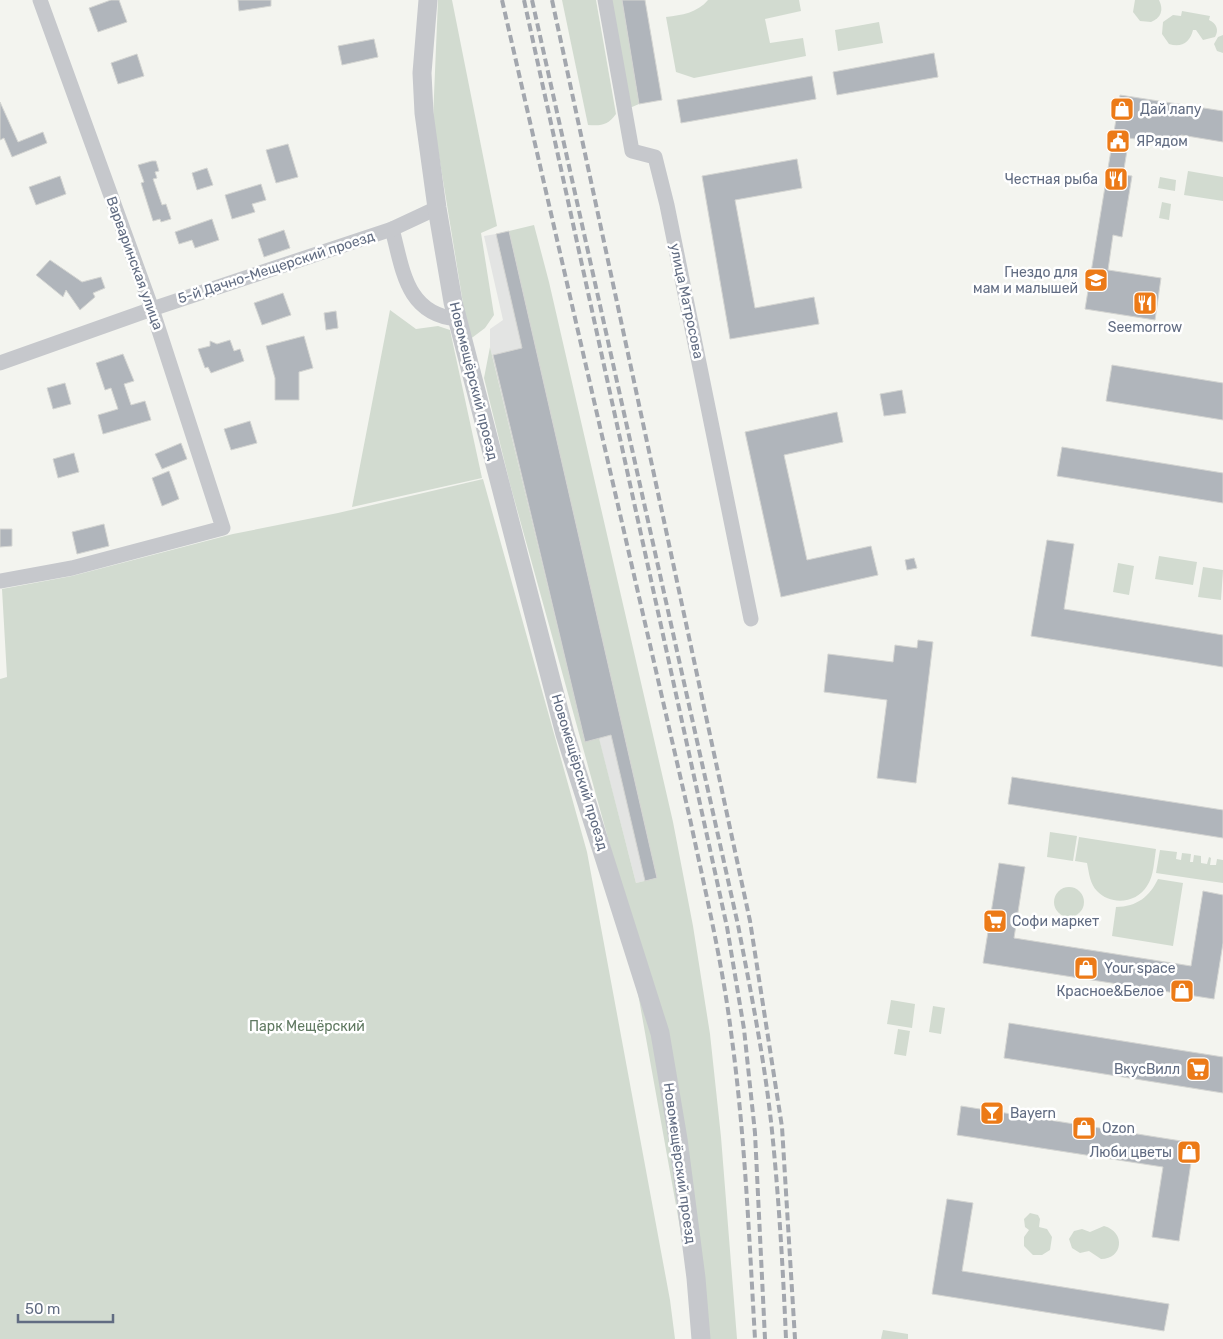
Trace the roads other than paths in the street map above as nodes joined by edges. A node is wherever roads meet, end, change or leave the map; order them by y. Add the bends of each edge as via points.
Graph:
1 (40, 0) edge
2 (428, 0) edge
3 (605, 0) edge
4 (437, 208) junction
5 (392, 229) junction
6 (152, 308) junction
7 (457, 319) junction
8 (0, 363) edge
9 (0, 581) edge
10 (751, 619) dead end
11 (701, 1339) edge

1 - 6 street, Варваринская улица
2 - 4 street, Новомещёрский проезд via 422,74
3 - 10 street, улица Матросова via 632,151 655,157 667,205
4 - 5 street, 5-й Дачно-Мещерский проезд
4 - 7 street, Новомещёрский проезд
5 - 6 street, 5-й Дачно-Мещерский проезд
5 - 7 street via 405,278 416,300 428,312
6 - 8 street, 5-й Дачно-Мещерский проезд
6 - 9 street, Варваринская улица via 223,528 72,568
7 - 11 street, Новомещёрский проезд via 565,734 660,1033 679,1149

